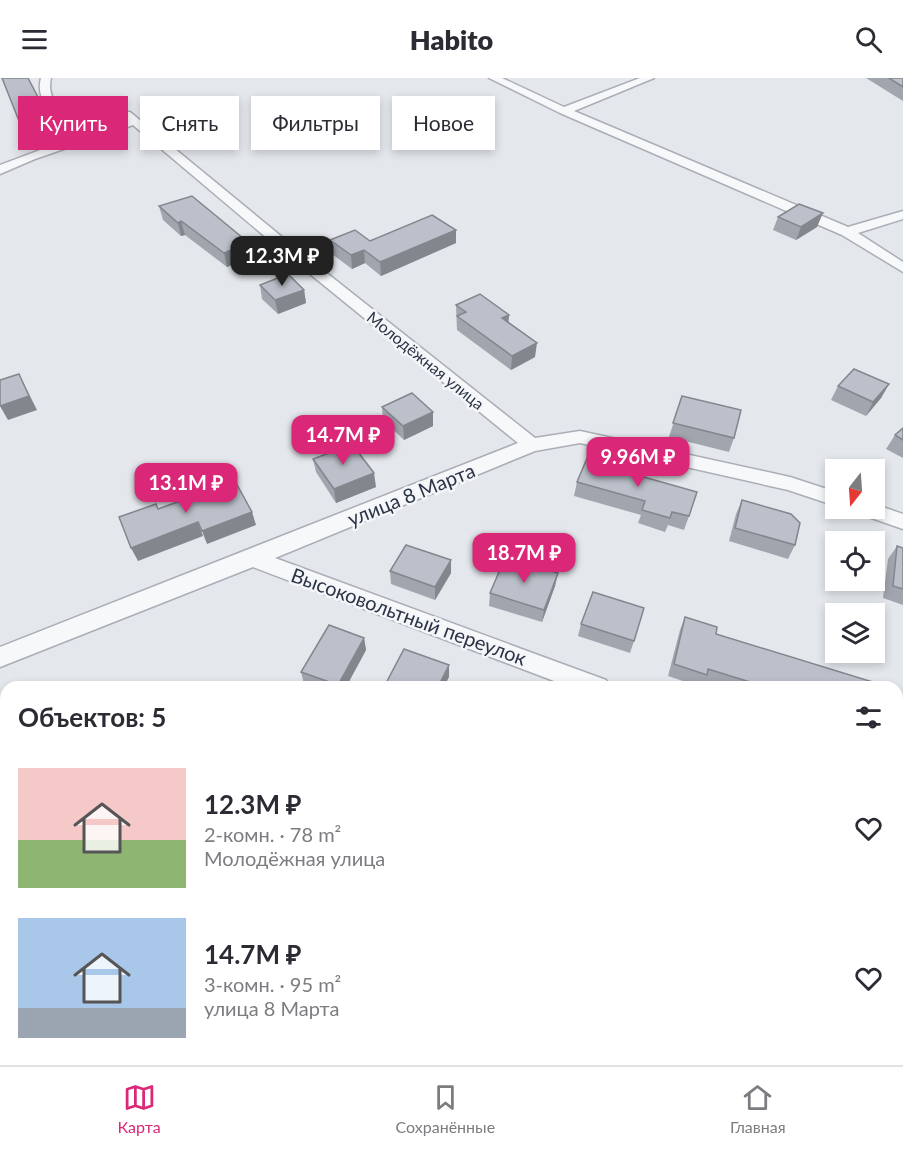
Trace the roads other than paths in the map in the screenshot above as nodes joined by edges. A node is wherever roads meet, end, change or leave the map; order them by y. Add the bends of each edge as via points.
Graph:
1 (46, 78) edge
2 (494, 78) edge
3 (649, 78) edge
4 (45, 96) edge
5 (564, 111) junction
6 (128, 119) edge
7 (48, 150) edge
8 (0, 170) edge
9 (903, 215) edge
10 (847, 231) junction
11 (903, 268) edge
12 (532, 445) junction
13 (825, 495) edge
14 (885, 516) edge
15 (903, 522) edge
16 (253, 558) junction
17 (0, 657) edge
18 (582, 681) edge

1 - 4 street via 42,88
2 - 5 street
3 - 5 street
5 - 10 street
6 - 12 street, Молодёжная улица
7 - 8 street
9 - 10 street
10 - 11 street
12 - 13 street, улица 8 Марта via 580,437
12 - 16 street, улица 8 Марта
14 - 15 street
16 - 17 street, улица 8 Марта
16 - 18 street, Высоковольтный переулок

